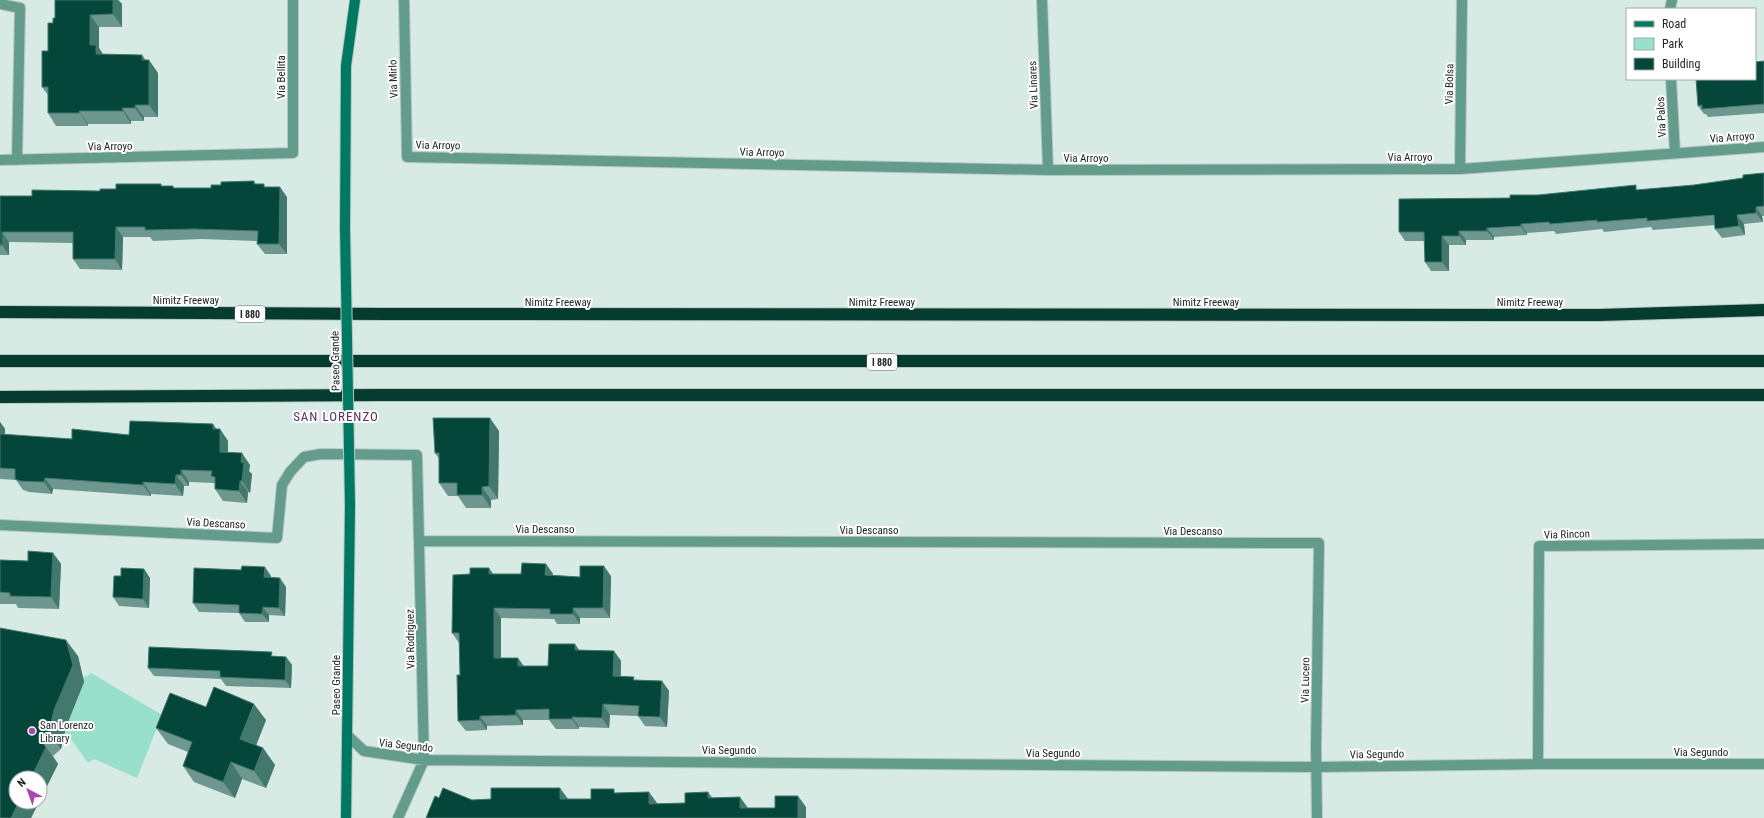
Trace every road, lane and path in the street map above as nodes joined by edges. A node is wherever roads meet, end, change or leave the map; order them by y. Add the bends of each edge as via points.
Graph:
1 (293, 0) edge
2 (356, 0) edge
3 (404, 0) edge
4 (1041, 0) edge
5 (1462, 0) edge
6 (0, 4) edge
7 (1671, 80) edge
8 (1764, 147) edge
9 (293, 153) joint
10 (1675, 153) junction
11 (407, 157) joint
12 (0, 160) edge
13 (17, 160) junction
14 (1460, 169) junction
15 (1048, 170) junction
16 (1764, 310) edge
17 (0, 312) edge
18 (1764, 361) edge
19 (0, 362) edge
20 (1764, 395) edge
21 (0, 396) edge
22 (416, 455) joint
23 (0, 525) edge
24 (420, 541) junction
25 (1319, 543) joint
26 (1764, 544) edge
27 (348, 736) junction
28 (424, 760) junction
29 (1538, 764) junction
30 (1764, 764) edge
31 (1317, 767) junction
32 (346, 818) edge
33 (398, 818) edge
34 (1317, 818) edge

1 - 9 street, Via Bellita
2 - 27 street, Paseo Grande, bridge via 346,66 345,228 350,505
3 - 11 street, Via Mirlo
4 - 15 street, Via Linares
5 - 14 street, Via Bolsa
6 - 13 street via 20,8
7 - 10 street, Via Palos
8 - 10 street, Via Arroyo
9 - 13 street, Via Arroyo
10 - 14 street, Via Arroyo
11 - 15 street, Via Arroyo
12 - 13 street, Via Arroyo
14 - 15 street, Via Arroyo
16 - 17 highway, Nimitz Freeway / I 880 via 1599,315
18 - 19 highway, I 880
20 - 21 highway
22 - 23 street, Via Descanso via 321,454 304,458 290,472 282,485 277,538
22 - 24 street, Via Rodriguez
24 - 25 street, Via Descanso
24 - 28 street, Via Rodriguez
25 - 31 street, Via Lucero
26 - 29 street, Via Rincon via 1539,546
27 - 28 street, Via Segundo via 364,751
27 - 32 street, Paseo Grande
28 - 31 street, Via Segundo
28 - 33 street, Via Rodriguez
29 - 30 street, Via Segundo
29 - 31 street, Via Segundo
31 - 34 street, Via Lucero

